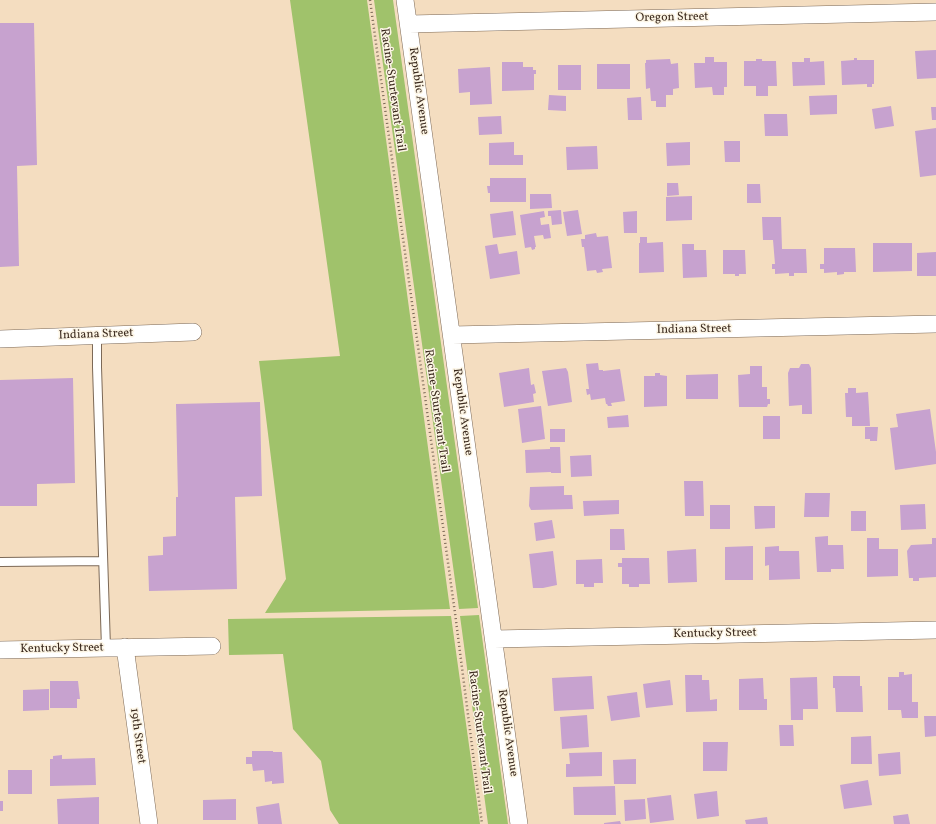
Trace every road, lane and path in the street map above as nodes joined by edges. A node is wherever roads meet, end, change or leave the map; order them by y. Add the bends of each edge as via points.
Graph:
1 (370, 0) edge
2 (405, 0) edge
3 (936, 12) edge
4 (409, 24) junction
5 (936, 324) edge
6 (193, 332) dead end
7 (97, 335) junction
8 (452, 335) junction
9 (0, 338) edge
10 (103, 561) junction
11 (0, 562) edge
12 (936, 630) edge
13 (494, 639) junction
14 (212, 646) dead end
15 (125, 647) junction
16 (106, 648) junction
17 (0, 650) edge
18 (149, 824) edge
19 (482, 824) edge
20 (519, 824) edge

1 - 19 path, Racine-Sturtevant Trail
2 - 4 street, Republic Avenue
3 - 4 street, Oregon Street
4 - 8 street, Republic Avenue
5 - 8 street, Indiana Street
6 - 7 street, Indiana Street
7 - 9 street, Indiana Street
7 - 10 lane
8 - 13 street, Republic Avenue
10 - 11 lane
10 - 16 lane
12 - 13 street, Kentucky Street
13 - 20 street, Republic Avenue
14 - 15 street, Kentucky Street
15 - 16 street, Kentucky Street
15 - 18 street, 19th Street
16 - 17 street, Kentucky Street

